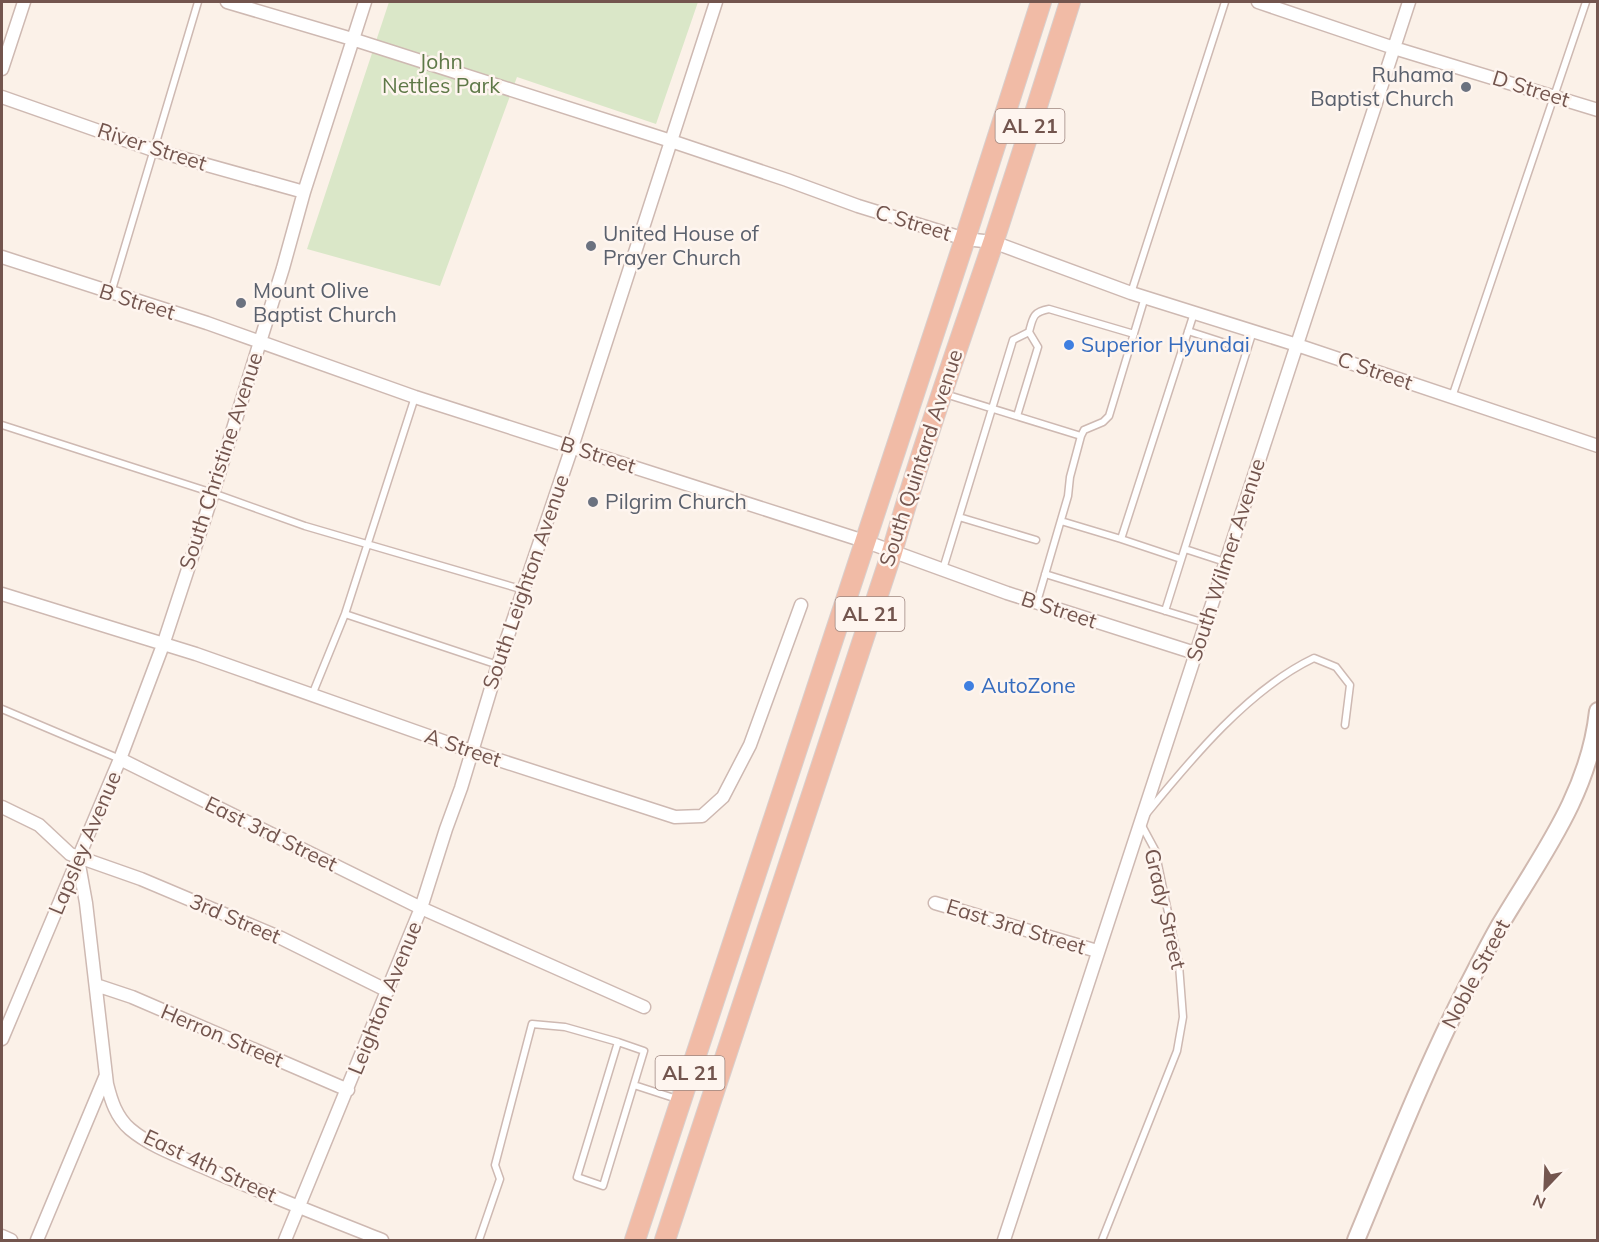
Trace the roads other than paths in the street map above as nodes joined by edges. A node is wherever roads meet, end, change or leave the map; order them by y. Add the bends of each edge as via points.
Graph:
1 (24, 2) edge
2 (198, 2) edge
3 (227, 2) edge
4 (365, 2) edge
5 (716, 2) edge
6 (1041, 2) edge
7 (1070, 2) edge
8 (1225, 2) edge
9 (1258, 2) edge
10 (1409, 2) edge
11 (1586, 2) edge
12 (352, 39) junction
13 (1394, 48) junction
14 (2, 69) edge
15 (1555, 96) junction
16 (2, 97) edge
17 (1598, 110) edge
18 (670, 141) junction
19 (153, 150) junction
20 (304, 192) junction
21 (965, 239) junction
22 (993, 242) junction
23 (2, 257) edge
24 (1131, 293) junction
25 (110, 294) junction
26 (1145, 297) junction
27 (1194, 313) junction
28 (1188, 331) junction
29 (1029, 332) junction
30 (1253, 332) junction
31 (1134, 334) junction
32 (259, 342) junction
33 (1297, 345) junction
34 (1247, 350) junction
35 (942, 393) junction
36 (415, 397) junction
37 (1452, 397) junction
38 (993, 409) junction
39 (1017, 416) junction
40 (2, 425) edge
41 (1081, 436) junction
42 (1598, 446) edge
43 (572, 447) junction
44 (213, 492) junction
45 (959, 517) junction
46 (1060, 521) junction
47 (1121, 539) junction
48 (1036, 540) dead end
49 (864, 541) junction
50 (368, 546) junction
51 (1185, 549) junction
52 (892, 552) junction
53 (1181, 559) junction
54 (1225, 562) junction
55 (942, 570) junction
56 (1045, 574) junction
57 (524, 590) junction
58 (2, 594) edge
59 (1037, 603) junction
60 (801, 605) dead end
61 (1165, 611) junction
62 (345, 614) junction
63 (1205, 623) junction
64 (163, 645) junction
65 (1195, 653) junction
66 (498, 665) junction
67 (311, 696) junction
68 (2, 708) edge
69 (1598, 711) edge
70 (1344, 725) dead end
71 (471, 751) junction
72 (120, 759) junction
73 (2, 807) edge
74 (1140, 822) junction
75 (78, 858) junction
76 (936, 903) dead end
77 (421, 908) junction
78 (1097, 951) junction
79 (96, 984) junction
80 (388, 991) junction
81 (644, 1007) dead end
82 (2, 1039) edge
83 (618, 1042) junction
84 (106, 1075) junction
85 (634, 1085) junction
86 (348, 1090) junction
87 (681, 1101) junction
88 (299, 1206) junction
89 (2, 1236) edge
90 (11, 1240) edge
91 (37, 1240) edge
92 (285, 1240) edge
93 (382, 1240) edge
94 (479, 1240) edge
95 (635, 1240) edge
96 (665, 1240) edge
97 (1004, 1240) edge
98 (1102, 1240) edge
99 (1356, 1240) edge

1 - 14 street
2 - 19 lane
3 - 12 street, C Street
4 - 12 street, South Christine Avenue
5 - 18 street, South Leighton Avenue
6 - 21 highway, South Quintard Avenue / AL 21
7 - 22 highway, South Quintard Avenue / AL 21
8 - 24 lane
9 - 13 street, D Street
10 - 13 street, South Wilmer Avenue
11 - 15 lane
12 - 18 street, C Street
12 - 20 street, South Christine Avenue
13 - 15 street, D Street
13 - 33 street, South Wilmer Avenue
15 - 17 street, D Street
15 - 37 lane
16 - 19 street, River Street
18 - 21 street, C Street
18 - 43 street, South Leighton Avenue
19 - 20 street, River Street
19 - 25 lane
20 - 32 street, South Christine Avenue
21 - 22 street, C Street
21 - 49 highway, South Quintard Avenue / AL 21
22 - 24 street, C Street
22 - 35 highway, South Quintard Avenue / AL 21
23 - 25 street, B Street
24 - 26 street, C Street
25 - 32 street, B Street
26 - 27 street, C Street
26 - 31 lane
27 - 28 lane
27 - 30 street, C Street
28 - 34 lane
28 - 47 lane
29 - 31 lane via 1032,318 1049,309
29 - 38 lane via 1013,340
29 - 39 lane via 1038,347
30 - 33 street, C Street
30 - 34 lane
31 - 41 lane via 1109,416 1084,430
32 - 36 street, B Street
32 - 44 street, South Christine Avenue
33 - 37 street, C Street
33 - 54 street, South Wilmer Avenue
34 - 51 lane
35 - 38 lane
35 - 52 highway, South Quintard Avenue / AL 21
36 - 43 street, B Street
36 - 50 lane
37 - 42 street, C Street
38 - 39 lane
38 - 45 lane
39 - 41 lane
40 - 44 lane
41 - 46 lane
43 - 49 street, B Street
43 - 57 street, South Leighton Avenue
44 - 50 lane
44 - 64 street, South Christine Avenue
45 - 48 lane
45 - 55 lane
46 - 47 lane
46 - 56 lane
47 - 53 lane
49 - 52 street, B Street
49 - 87 highway, South Quintard Avenue / AL 21
50 - 57 lane
50 - 62 lane
51 - 53 lane
51 - 54 lane
52 - 55 street, B Street
52 - 96 highway, South Quintard Avenue / AL 21
53 - 61 lane
54 - 63 street, South Wilmer Avenue
55 - 59 street, B Street
56 - 59 lane
56 - 61 lane
57 - 66 street, South Leighton Avenue
58 - 64 street, A Street
59 - 65 street, B Street
60 - 71 street, A Street via 750,745 723,798 702,816 675,817
61 - 63 lane
62 - 66 lane
62 - 67 lane
63 - 65 street, South Wilmer Avenue
64 - 67 street, A Street
64 - 72 street, Lapsley Avenue
65 - 74 street, South Wilmer Avenue
66 - 71 street, South Leighton Avenue
67 - 71 street, A Street
68 - 72 lane
69 - 99 main road, Noble Street via 1585,773 1558,831 1466,990
70 - 74 lane, Grady Street via 1350,685 1336,667 1314,658 1306,661 1254,697 1187,765
71 - 77 street, Leighton Avenue
72 - 75 street, Lapsley Avenue
72 - 77 street, East 3rd Street
73 - 75 street, 3rd Street via 39,825
74 - 78 street, South Wilmer Avenue
74 - 98 lane, Grady Street via 1155,850 1177,955 1183,1017 1173,1062
75 - 79 street, East 4th Street
75 - 80 street, 3rd Street via 141,879 281,938
75 - 82 street, Lapsley Avenue
76 - 78 street, East 3rd Street
77 - 80 street, Leighton Avenue
77 - 81 street, East 3rd Street
78 - 97 street, South Wilmer Avenue
79 - 84 street, East 4th Street
79 - 86 street, Herron Street
80 - 86 street, Leighton Avenue
83 - 85 lane via 644,1051
83 - 85 lane via 577,1177 603,1186
83 - 94 lane via 565,1027 532,1024 495,1165 500,1179
84 - 88 street, East 4th Street via 111,1101 129,1128 155,1145
84 - 91 street
85 - 87 lane
86 - 88 street, Leighton Avenue
87 - 95 highway, AL 21
88 - 92 street, Leighton Avenue
88 - 93 street, East 4th Street
89 - 90 street

